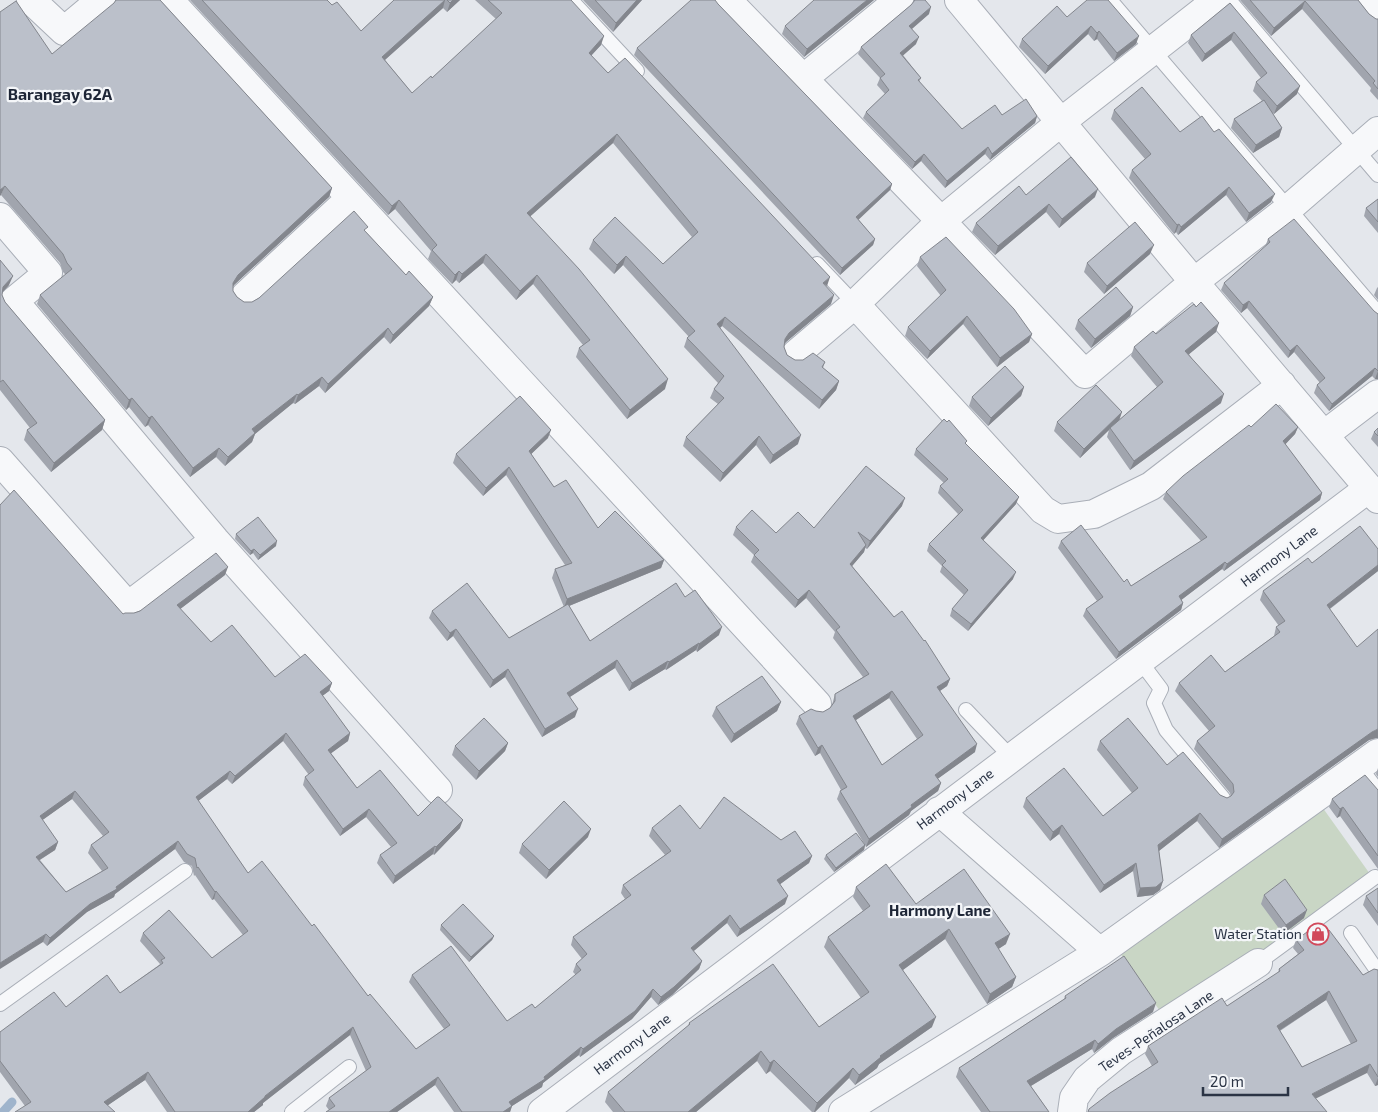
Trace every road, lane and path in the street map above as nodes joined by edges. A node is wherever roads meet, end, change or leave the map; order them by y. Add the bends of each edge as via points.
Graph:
1 (31, 0) edge
2 (101, 0) edge
3 (169, 0) edge
4 (571, 0) edge
5 (727, 0) edge
6 (899, 0) edge
7 (958, 0) edge
8 (1110, 0) edge
9 (1217, 0) edge
10 (1229, 0) edge
11 (1368, 0) edge
12 (1378, 12) edge
13 (1153, 50) junction
14 (804, 78) junction
15 (645, 80) edge
16 (1061, 122) junction
17 (1378, 131) edge
18 (1357, 150) junction
19 (1378, 175) edge
20 (351, 198) junction
21 (1288, 209) junction
22 (0, 217) edge
23 (942, 221) junction
24 (807, 254) edge
25 (1194, 282) junction
26 (245, 296) dead end
27 (855, 304) junction
28 (1378, 313) edge
29 (796, 354) dead end
30 (1282, 386) junction
31 (1378, 394) edge
32 (1324, 435) junction
33 (0, 461) edge
34 (1373, 493) edge
35 (215, 540) junction
36 (1140, 661) junction
37 (817, 704) dead end
38 (966, 710) dead end
39 (1011, 757) junction
40 (1369, 759) edge
41 (438, 790) dead end
42 (1378, 791) edge
43 (1224, 798) edge
44 (939, 811) junction
45 (185, 871) dead end
46 (1375, 877) dead end
47 (1351, 933) dead end
48 (1100, 952) junction
49 (1258, 963) joint
50 (1378, 972) edge
51 (0, 1004) edge
52 (349, 1067) dead end
53 (292, 1112) edge
54 (542, 1112) edge
55 (843, 1112) edge
56 (1072, 1112) edge

1 - 2 street via 64,31
3 - 20 street
4 - 15 lane
5 - 14 street
6 - 14 street
7 - 16 street
8 - 13 lane
9 - 13 street
10 - 18 lane
11 - 12 street
13 - 16 street
13 - 21 lane
14 - 23 street
16 - 23 street
16 - 25 street
17 - 18 street
18 - 19 lane
18 - 21 street
20 - 26 street
20 - 37 street
21 - 25 street
21 - 28 lane
22 - 35 street via 48,273 14,301
23 - 25 street via 1085,374
23 - 27 street
24 - 27 lane
25 - 30 street
27 - 29 street
27 - 30 street via 1043,510 1058,519 1094,514 1151,486
30 - 32 street
31 - 32 street
32 - 34 street
33 - 35 street via 128,606
34 - 36 street, Harmony Lane
35 - 41 street
36 - 39 street, Harmony Lane
36 - 43 lane via 1161,689 1154,703 1166,730
38 - 39 lane
39 - 44 street, Harmony Lane
40 - 42 lane
40 - 48 street
44 - 48 street
44 - 54 street, Harmony Lane
45 - 51 lane
46 - 49 lane
47 - 50 lane
48 - 55 street
49 - 56 street, Teves-Peñalosa Lane via 1121,1051 1087,1079 1074,1098
52 - 53 lane

